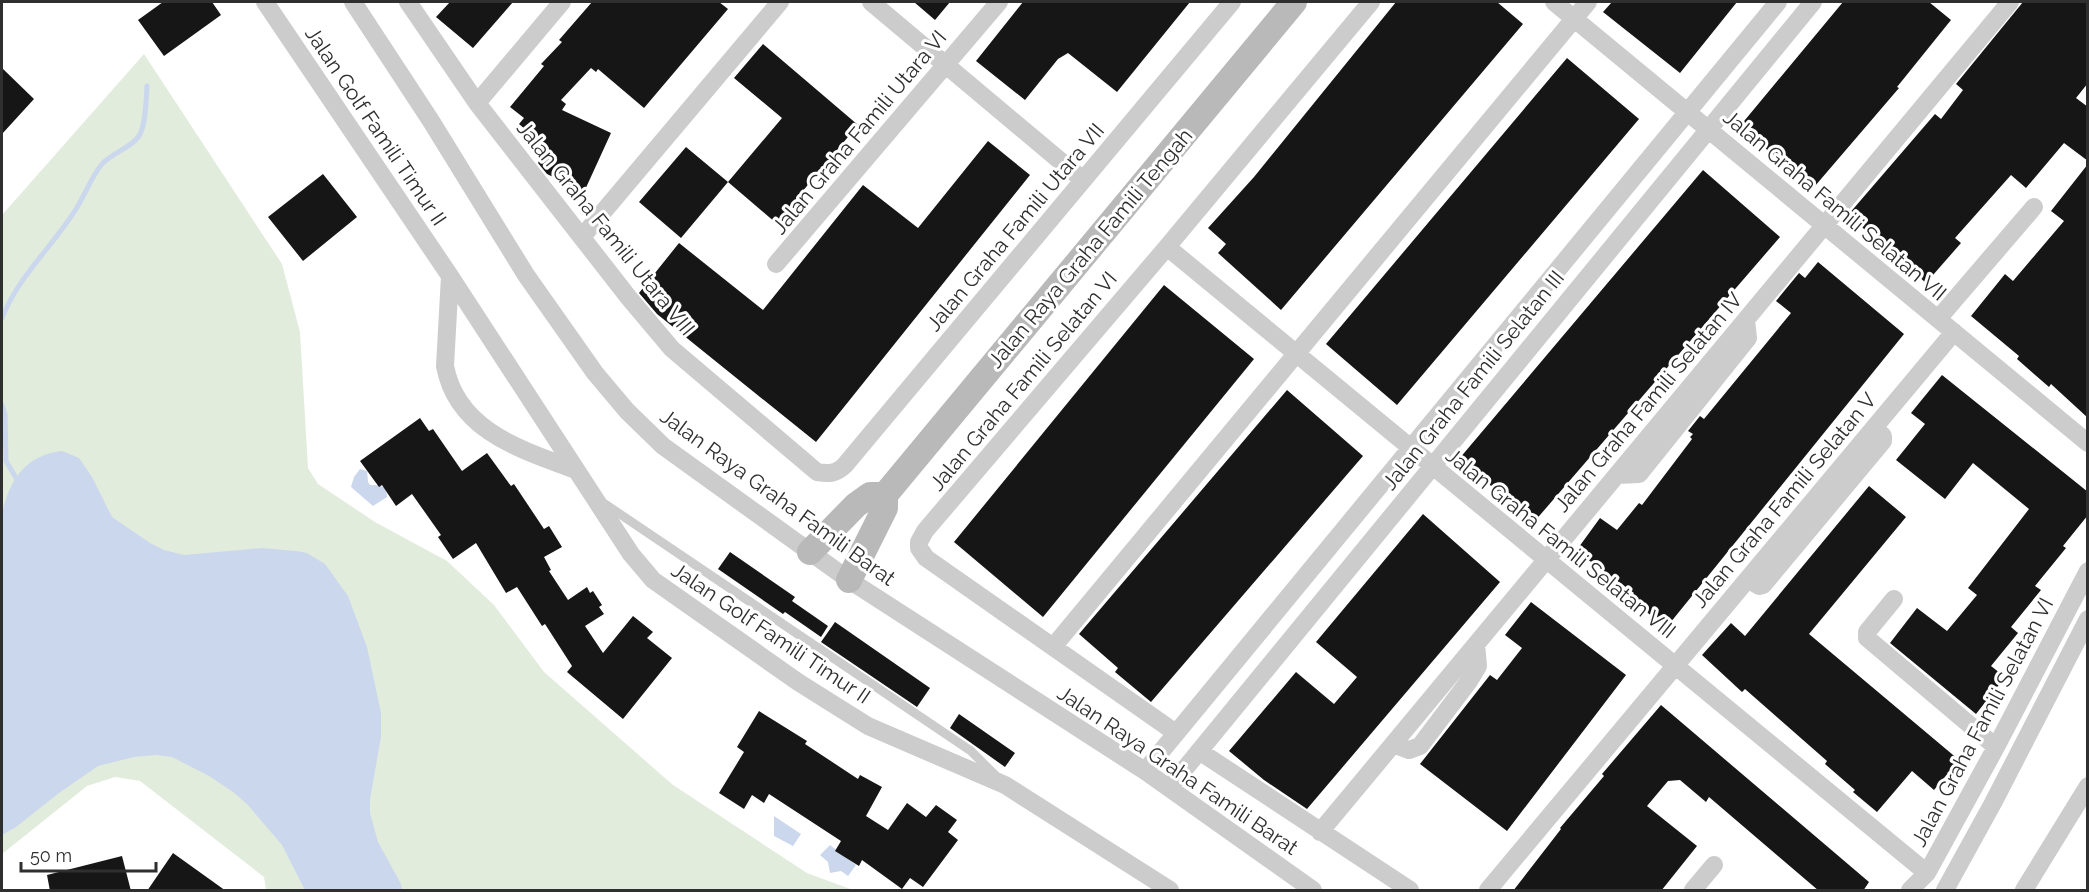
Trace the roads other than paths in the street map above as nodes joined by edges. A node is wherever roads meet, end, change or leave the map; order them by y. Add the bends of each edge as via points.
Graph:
1 (265, 2) edge
2 (353, 2) edge
3 (408, 2) edge
4 (562, 2) edge
5 (780, 2) edge
6 (871, 2) edge
7 (999, 2) edge
8 (1232, 2) edge
9 (1294, 2) edge
10 (1371, 2) edge
11 (1554, 2) edge
12 (1588, 2) edge
13 (1778, 2) edge
14 (1813, 2) edge
15 (1999, 5) edge
16 (1574, 18) junction
17 (947, 64) junction
18 (477, 103) junction
19 (1688, 112) junction
20 (1708, 129) junction
21 (1083, 180) junction
22 (2034, 207) dead end
23 (1824, 225) junction
24 (582, 237) junction
25 (1167, 247) junction
26 (776, 264) dead end
27 (450, 276) junction
28 (1938, 319) junction
29 (1954, 332) junction
30 (1296, 354) junction
31 (2088, 443) edge
32 (1411, 448) junction
33 (1432, 466) junction
34 (576, 470) junction
35 (828, 474) joint
36 (885, 495) junction
37 (593, 496) junction
38 (810, 552) junction
39 (1546, 560) junction
40 (2088, 571) edge
41 (849, 580) junction
42 (1894, 599) dead end
43 (2088, 619) edge
44 (1053, 647) junction
45 (1676, 666) junction
46 (1176, 733) junction
47 (1996, 747) junction
48 (1199, 751) junction
49 (1145, 771) junction
50 (1005, 785) junction
51 (2088, 786) edge
52 (1169, 788) junction
53 (1320, 832) junction
54 (1714, 865) dead end
55 (1927, 873) junction
56 (1170, 891) edge
57 (1313, 891) edge
58 (1410, 891) edge
59 (1488, 891) edge
60 (1693, 891) edge
61 (1910, 891) edge
62 (1945, 891) edge
63 (2024, 891) edge

1 - 27 street, Jalan Golf Famili Timur II
2 - 38 street, Jalan Raya Graha Famili Barat via 526,275 595,373 663,446
3 - 18 street, Jalan Graha Famili Utara VIII
4 - 18 street
5 - 24 street
6 - 17 street
7 - 17 street, Jalan Graha Famili Utara VI
8 - 21 street, Jalan Graha Famili Utara VII
9 - 36 street, Jalan Raya Graha Famili Tengah
10 - 25 street, Jalan Graha Famili Selatan VI
11 - 16 street, Jalan Graha Famili Selatan VII
12 - 16 street
13 - 19 street, Jalan Graha Famili Selatan III
14 - 20 street, Jalan Graha Famili Selatan III
15 - 23 street, Jalan Graha Famili Selatan IV
16 - 19 street, Jalan Graha Famili Selatan VII
16 - 30 street
17 - 21 street
17 - 26 street, Jalan Graha Famili Utara VI
18 - 24 street, Jalan Graha Famili Utara VIII
19 - 20 street, Jalan Graha Famili Selatan VII
19 - 32 street, Jalan Graha Famili Selatan III
20 - 23 street, Jalan Graha Famili Selatan VII
20 - 33 street, Jalan Graha Famili Selatan III
21 - 35 street, Jalan Graha Famili Utara VII via 845,465
22 - 28 street
23 - 28 street, Jalan Graha Famili Selatan VII
23 - 39 street, Jalan Graha Famili Selatan IV
24 - 35 street, Jalan Graha Famili Utara VIII via 672,349 816,472
25 - 30 street, Jalan Graha Famili Selatan VIII
25 - 44 street, Jalan Graha Famili Selatan VI via 925,531 920,542 919,548 926,558
27 - 34 street, Jalan Golf Famili Timur II
27 - 34 street via 445,366 455,395 484,428 504,442
28 - 29 street, Jalan Graha Famili Selatan VII
29 - 31 street, Jalan Graha Famili Selatan VII
29 - 45 street, Jalan Graha Famili Selatan V
30 - 32 street, Jalan Graha Famili Selatan VIII
30 - 44 street
32 - 33 street, Jalan Graha Famili Selatan VIII
32 - 46 street, Jalan Graha Famili Selatan III
33 - 39 street, Jalan Graha Famili Selatan VIII
33 - 48 street, Jalan Graha Famili Selatan III
34 - 37 street, Jalan Golf Famili Timur II
36 - 38 street via 870,495 856,505
36 - 41 street, Jalan Raya Graha Famili Tengah via 885,508
37 - 50 lane via 971,751
37 - 50 street, Jalan Golf Famili Timur II via 653,580 788,676 868,726
38 - 41 street, Jalan Raya Graha Famili Barat
39 - 45 street, Jalan Graha Famili Selatan VIII
39 - 53 street, Jalan Graha Famili Selatan IV
40 - 47 street, Jalan Graha Famili Selatan VI
41 - 49 street, Jalan Raya Graha Famili Barat
42 - 47 street via 1866,632 1867,638
43 - 62 street
44 - 46 street, Jalan Graha Famili Selatan VI
45 - 55 street, Jalan Graha Famili Selatan VIII
45 - 59 street, Jalan Graha Famili Selatan V
46 - 49 street, Jalan Graha Famili Selatan III
47 - 55 street, Jalan Graha Famili Selatan VI
48 - 52 street, Jalan Graha Famili Selatan III
48 - 53 street
49 - 52 street, Jalan Raya Graha Famili Barat
50 - 56 street, Jalan Golf Famili Timur II
51 - 63 street
52 - 57 street, Jalan Raya Graha Famili Barat
53 - 58 street
54 - 60 street
55 - 61 street, Jalan Graha Famili Selatan VI

